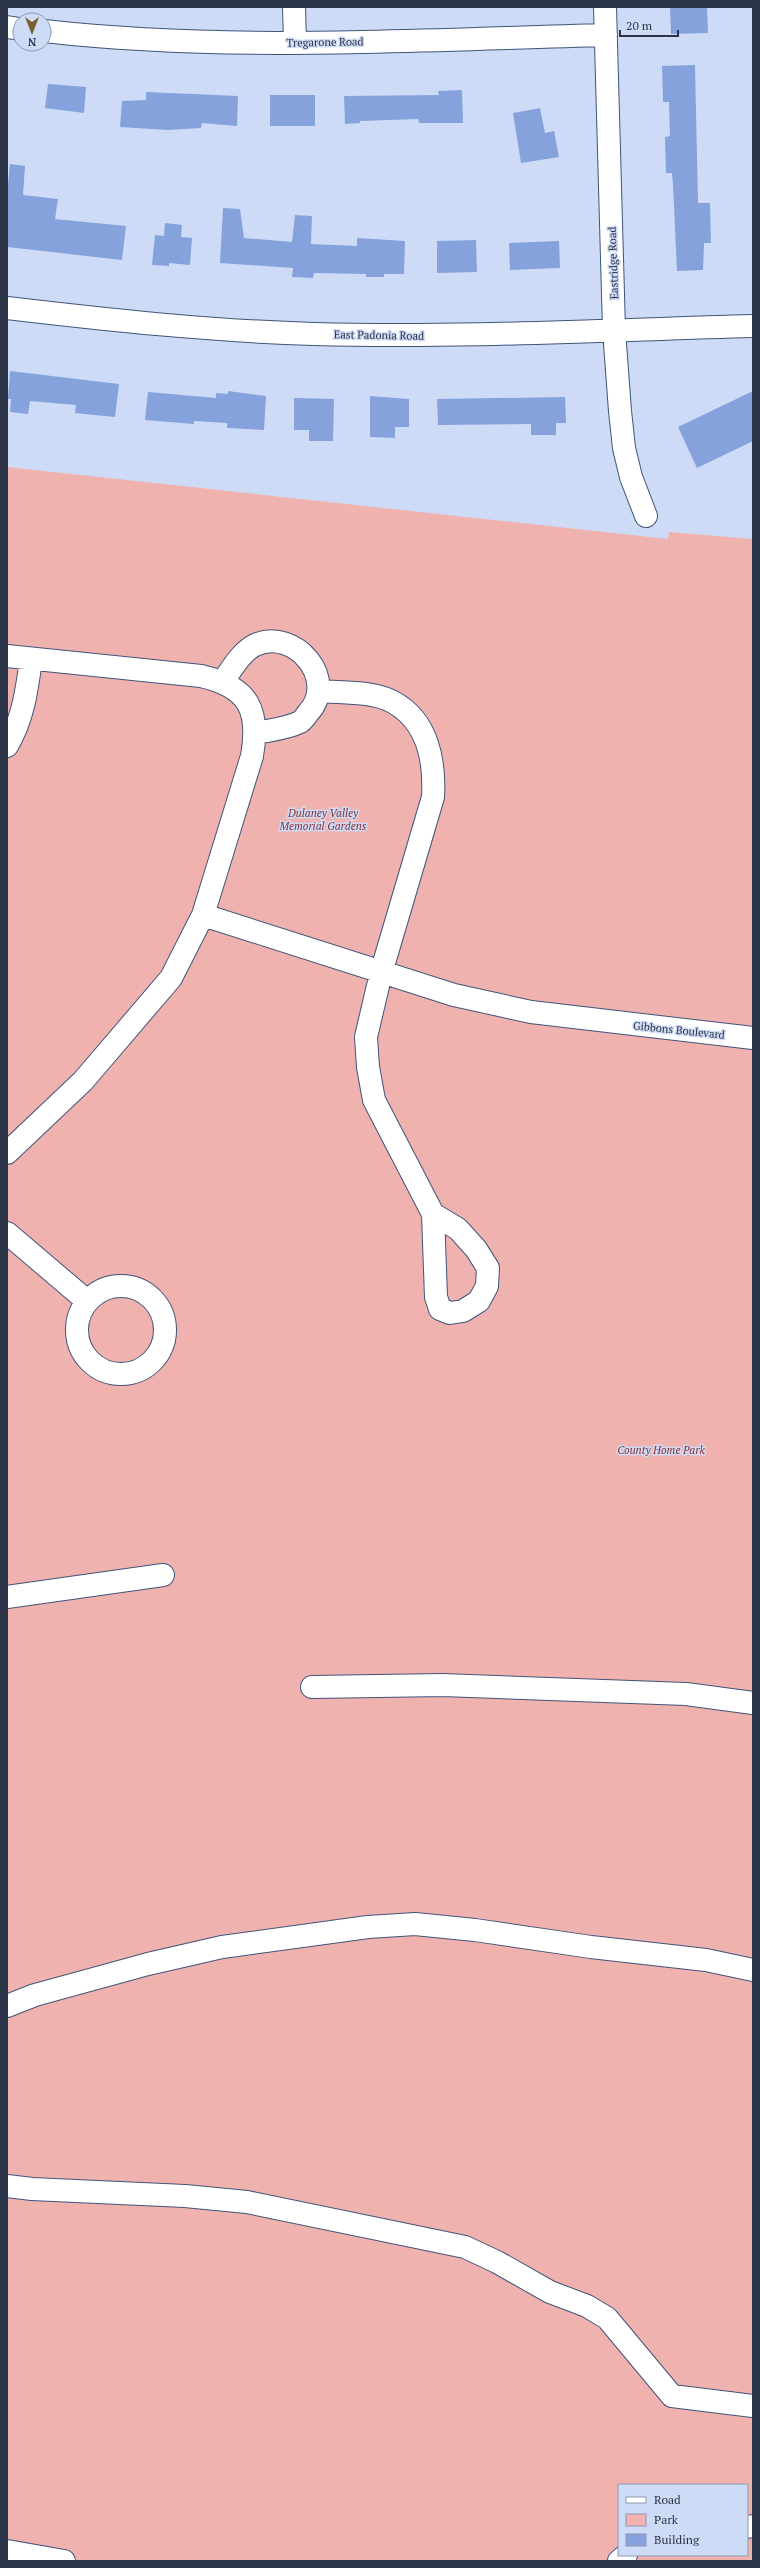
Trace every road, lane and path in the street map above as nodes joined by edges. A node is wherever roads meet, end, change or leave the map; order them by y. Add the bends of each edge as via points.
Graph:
1 (294, 7) edge
2 (605, 7) edge
3 (52, 33) edge
4 (606, 35) junction
5 (295, 43) junction
6 (7, 308) edge
7 (753, 326) edge
8 (614, 330) junction
9 (646, 516) dead end
10 (7, 656) edge
11 (31, 659) junction
12 (223, 681) junction
13 (320, 691) junction
14 (256, 733) junction
15 (7, 746) edge
16 (203, 915) junction
17 (381, 973) junction
18 (753, 1038) edge
19 (7, 1152) edge
20 (433, 1214) dead end
21 (7, 1233) edge
22 (87, 1301) junction
23 (163, 1575) dead end
24 (7, 1597) edge
25 (312, 1687) dead end
26 (753, 1702) edge
27 (753, 1970) edge
28 (7, 2006) edge
29 (7, 2186) edge
30 (753, 2406) edge
31 (7, 2551) edge
32 (64, 2561) edge

1 - 5 street
2 - 4 street, Eastridge Road
3 - 5 street, Tregarone Road via 198,43
4 - 5 street, Tregarone Road
4 - 8 street, Eastridge Road
6 - 8 street, East Padonia Road via 190,327 312,334 436,335
7 - 8 street, East Padonia Road
8 - 9 street, Eastridge Road via 624,448 631,477
10 - 11 street
11 - 12 street via 201,676
11 - 15 street via 26,696 18,726
12 - 13 street via 240,657 255,645 277,641 294,647 307,657 316,670
12 - 14 street via 243,696 254,716
13 - 14 street via 314,707 301,721
13 - 17 street via 370,696 393,702 409,714 422,732 430,751 434,770 433,797
14 - 16 street via 252,756
16 - 17 street, Gibbons Boulevard
16 - 19 street via 171,978 139,1018 83,1080
17 - 18 street, Gibbons Boulevard via 454,995 531,1012
17 - 20 street via 366,1037 374,1100
21 - 22 street
22 - 22 street via 100,1291 116,1286 128,1286 150,1296 161,1311 166,1329 164,1342 157,1356 137,1372 126,1374 107,1372 96,1367 79,1345 77,1331 78,1318
23 - 24 street
25 - 26 street via 397,1684 545,1688 686,1694
27 - 28 street via 706,1960 591,1948 475,1930 415,1924 376,1926 222,1947 50,1991
29 - 30 street via 32,2190 184,2196 248,2202 465,2247 550,2292 587,2306 607,2318 672,2396
31 - 32 street

